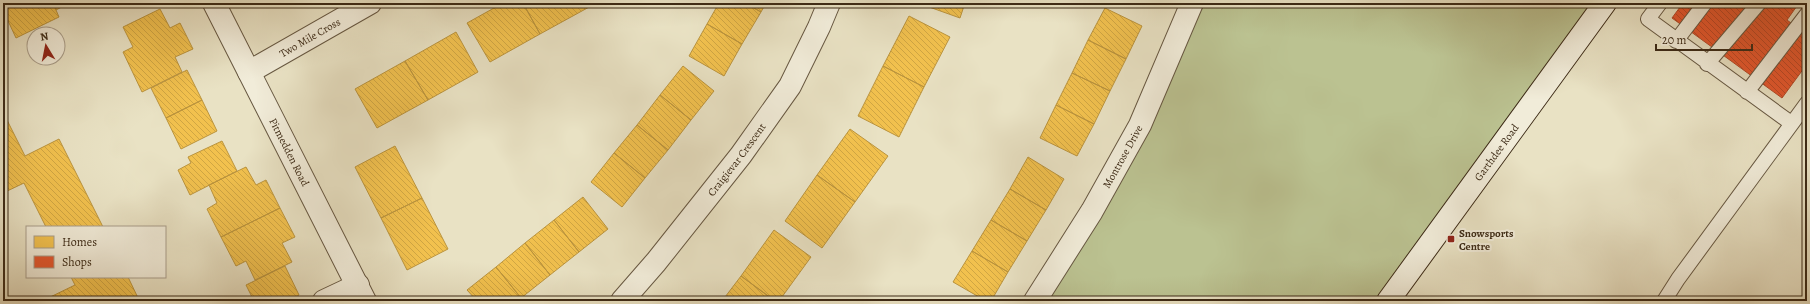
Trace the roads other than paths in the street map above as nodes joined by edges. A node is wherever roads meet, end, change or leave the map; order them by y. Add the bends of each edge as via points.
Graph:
1 (214, 3) edge
2 (370, 3) edge
3 (829, 3) edge
4 (1192, 3) edge
5 (1605, 3) edge
6 (1660, 3) edge
7 (1705, 3) edge
8 (1759, 3) edge
9 (1807, 14) edge
10 (1676, 41) junction
11 (1708, 64) junction
12 (249, 72) junction
13 (1747, 92) junction
14 (1807, 103) edge
15 (1791, 123) junction
16 (361, 293) edge
17 (324, 301) edge
18 (622, 301) edge
19 (1034, 301) edge
20 (1388, 301) edge
21 (1664, 301) edge

1 - 12 street, Pitmedden Road
2 - 12 street, Two Mile Cross
3 - 18 street, Craigievar Crescent via 820,27 790,86 741,155
4 - 19 street, Montrose Drive via 1140,125 1092,211
5 - 20 street, Garthdee Road
6 - 10 lane via 1648,19
7 - 10 lane
8 - 11 lane
9 - 13 lane
10 - 11 lane
11 - 13 lane
12 - 16 street, Pitmedden Road
13 - 15 lane
14 - 15 lane
15 - 21 lane
16 - 17 street

